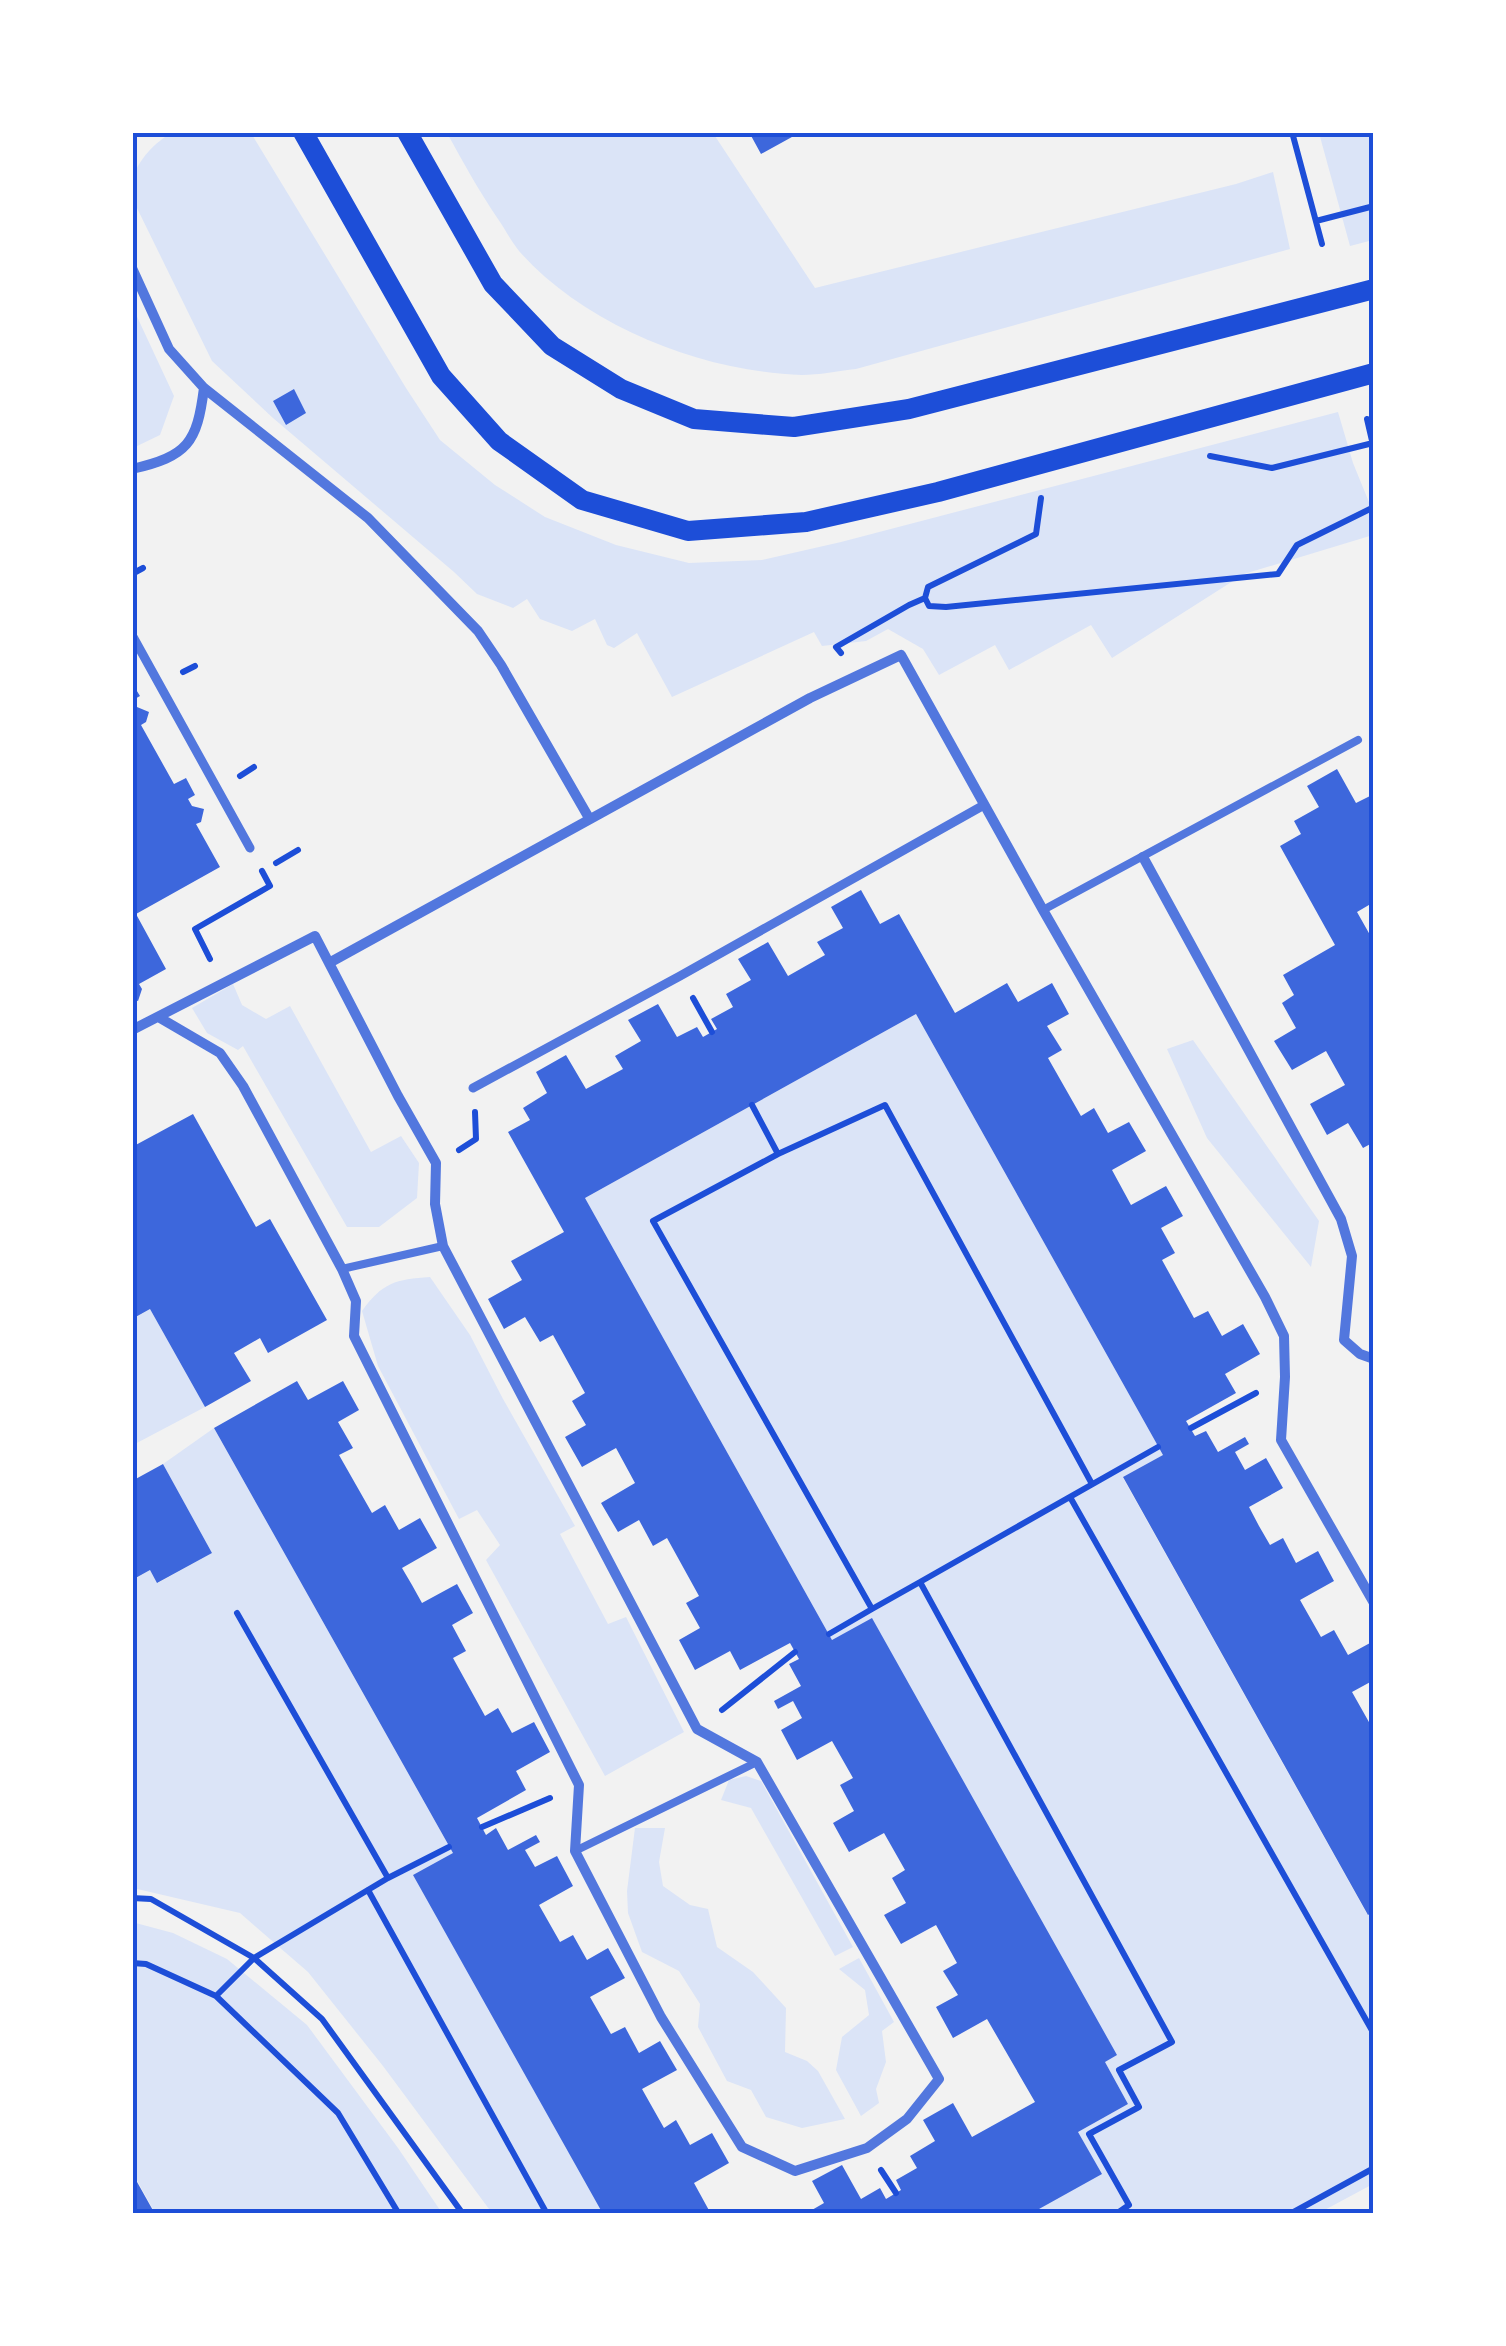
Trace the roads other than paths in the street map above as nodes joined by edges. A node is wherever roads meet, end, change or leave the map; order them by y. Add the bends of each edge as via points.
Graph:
1 (303, 132) edge
2 (407, 132) edge
3 (132, 268) edge
4 (1374, 289) edge
5 (1374, 373) edge
6 (204, 388) junction
7 (132, 470) edge
8 (132, 635) edge
9 (1358, 740) dead end
10 (984, 805) junction
11 (589, 818) junction
12 (250, 848) road end
13 (1142, 857) junction
14 (1042, 910) junction
15 (329, 962) junction
16 (160, 1018) junction
17 (132, 1030) edge
18 (473, 1088) road end
19 (443, 1246) junction
20 (342, 1269) junction
21 (1374, 1359) edge
22 (1374, 1604) edge
23 (758, 1762) junction
24 (575, 1851) junction

1 - 5 main road via 441,376 498,441 582,500 688,531 806,522 938,492
2 - 4 main road via 493,284 552,346 621,389 694,420 794,428 909,409
3 - 6 street via 168,348
6 - 7 street via 199,423 185,448
6 - 11 street via 368,518 478,631
8 - 12 street
9 - 13 lane
10 - 11 street via 901,655
10 - 14 street
10 - 18 street
11 - 15 street
13 - 14 lane
13 - 21 street via 1341,1219 1352,1256 1344,1340
14 - 22 street via 1284,1336 1281,1440
15 - 16 street via 314,936
15 - 19 street via 436,1163
16 - 17 street
16 - 20 street via 220,1054
19 - 20 lane
19 - 23 street via 697,1730
20 - 24 street via 356,1301 354,1336 579,1785
23 - 24 lane
23 - 24 street via 938,2079 907,2119 867,2148 796,2172 742,2147 661,2017

